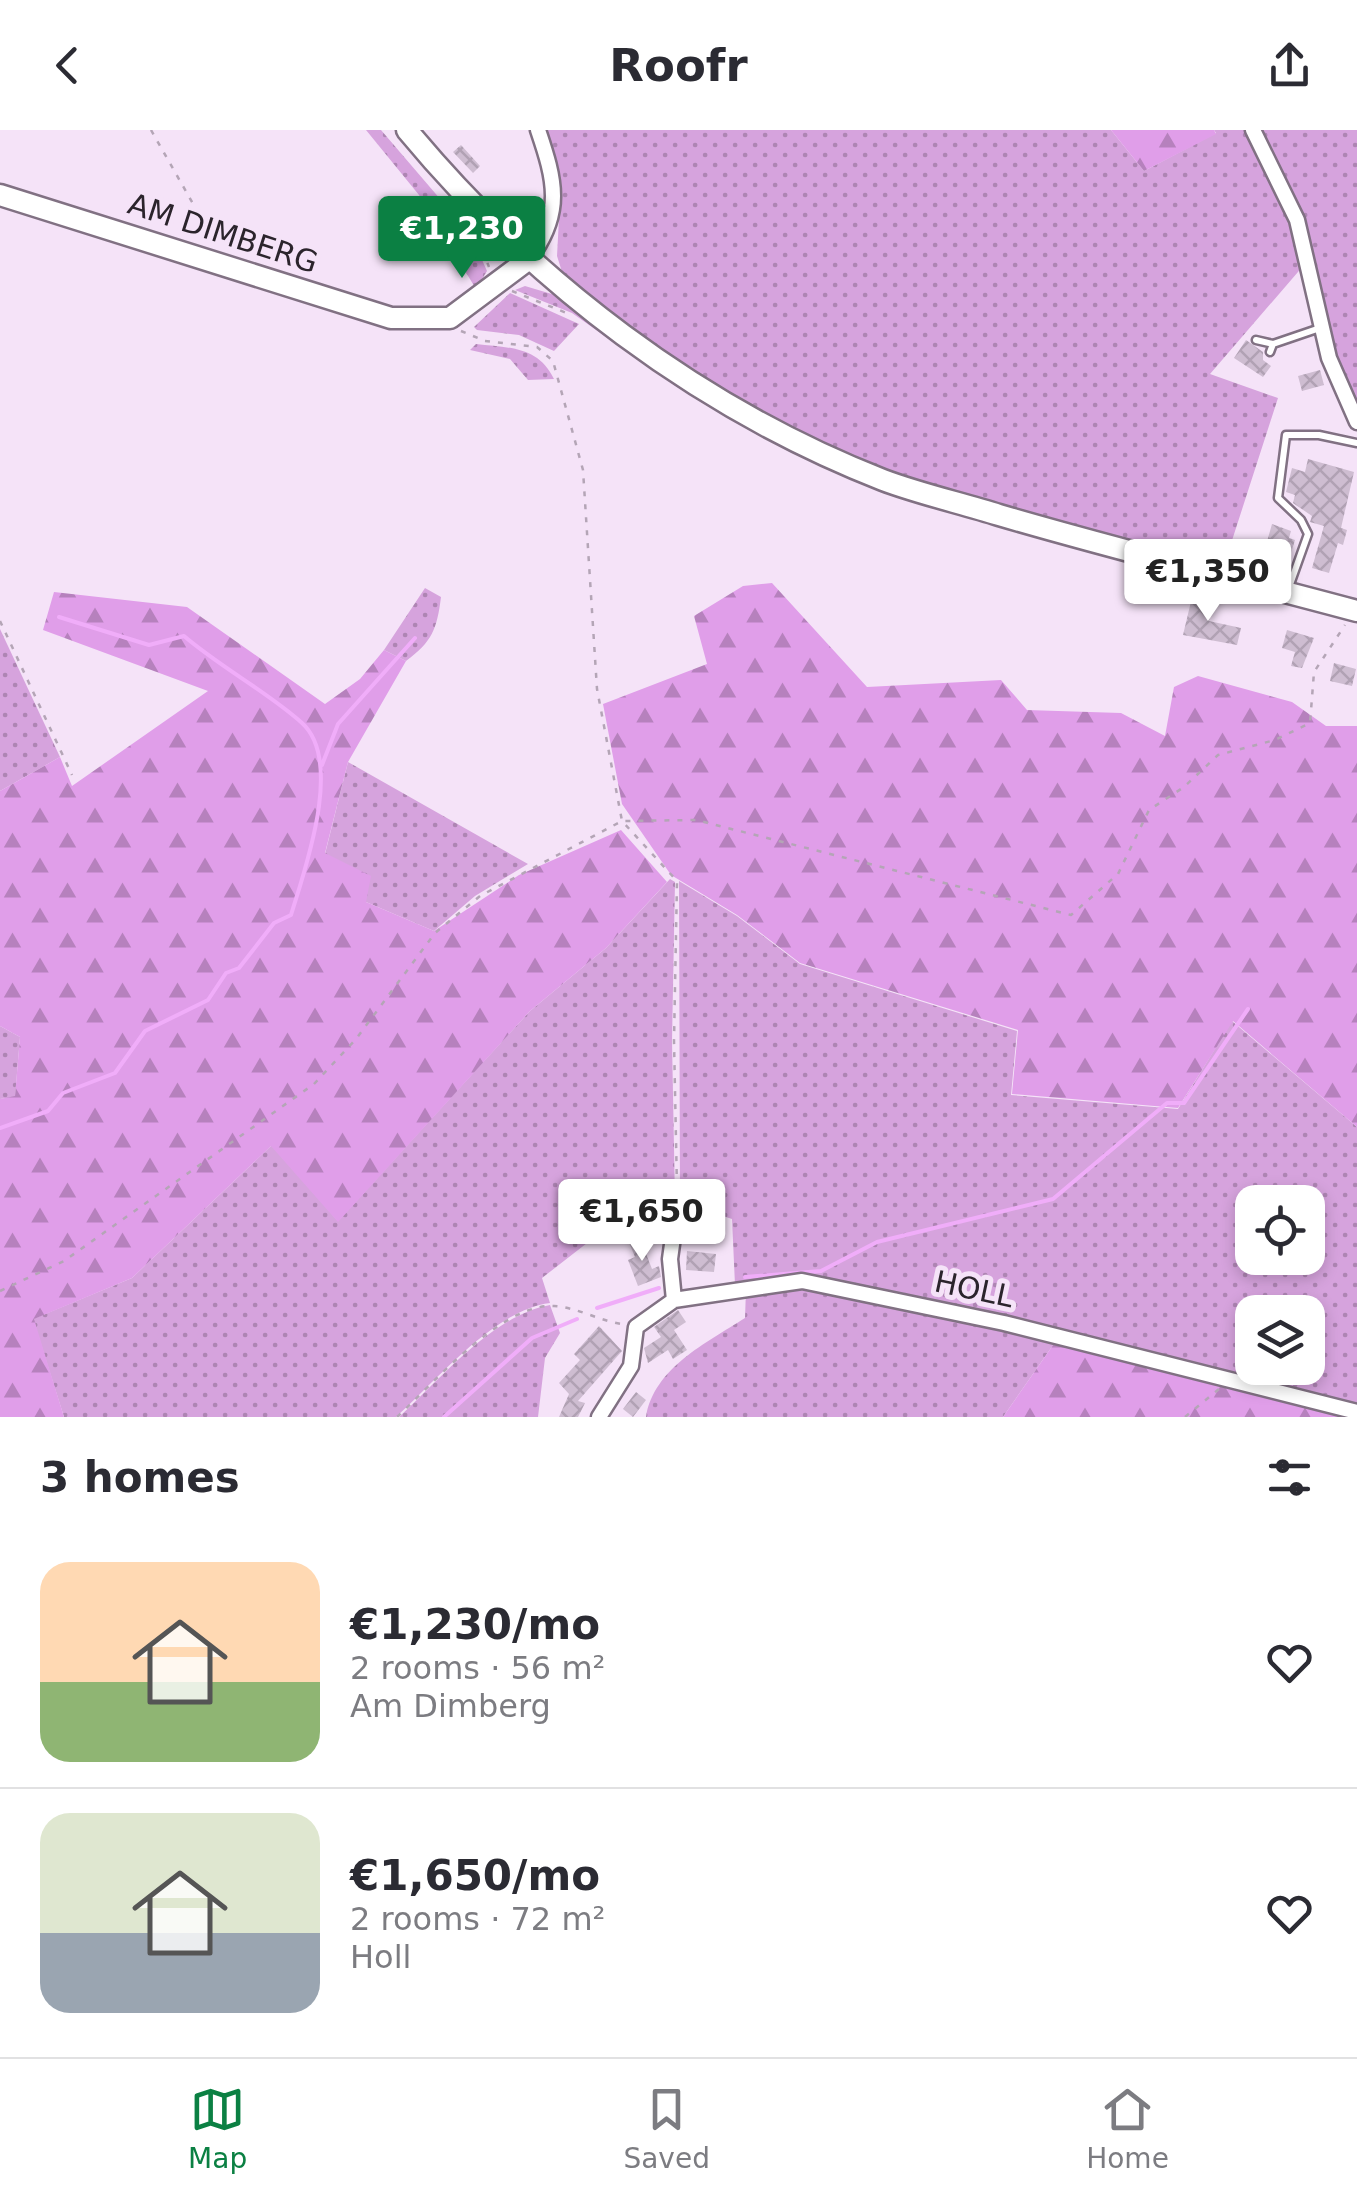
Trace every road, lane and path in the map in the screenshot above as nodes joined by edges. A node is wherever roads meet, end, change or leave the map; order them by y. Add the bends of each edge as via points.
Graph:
1 (150, 130) edge
2 (406, 130) edge
3 (538, 130) edge
4 (1254, 130) edge
5 (0, 195) edge
6 (461, 215) dead end
7 (529, 259) junction
8 (230, 267) junction
9 (501, 282) junction
10 (450, 318) junction
11 (1321, 327) junction
12 (1256, 340) dead end
13 (1357, 422) edge
14 (1357, 443) edge
15 (1287, 592) junction
16 (1356, 610) edge
17 (0, 622) edge
18 (72, 775) dead end
19 (622, 821) junction
20 (678, 1201) joint
21 (0, 1291) edge
22 (674, 1300) junction
23 (636, 1327) junction
24 (1231, 1377) junction
25 (1357, 1412) edge
26 (397, 1417) edge
27 (599, 1417) edge
28 (1186, 1417) edge

1 - 8 path
2 - 7 main road
3 - 7 street via 556,183 542,241
4 - 11 street via 1297,220
5 - 8 main road, AM DIMBERG
6 - 9 path
7 - 9 main road
7 - 15 main road via 679,373 770,429 868,473 1116,549
8 - 10 main road, AM DIMBERG via 392,318
9 - 10 main road
10 - 19 path via 464,334 537,347 554,362 583,470 597,690
11 - 12 lane via 1272,348
11 - 13 street
14 - 15 lane via 1286,435 1278,498 1308,534
15 - 16 main road
16 - 19 path via 1314,672 1310,723 1218,755 1148,810 1118,874 1071,915 696,820
17 - 18 path
19 - 20 path via 677,881
19 - 21 path via 480,896 435,933 314,1084 64,1261
20 - 22 street via 670,1259
22 - 23 street, HOLL
22 - 24 street, HOLL via 802,1281
23 - 26 path via 558,1306 529,1307
23 - 27 street via 631,1366
24 - 25 street, HOLL
24 - 28 path

